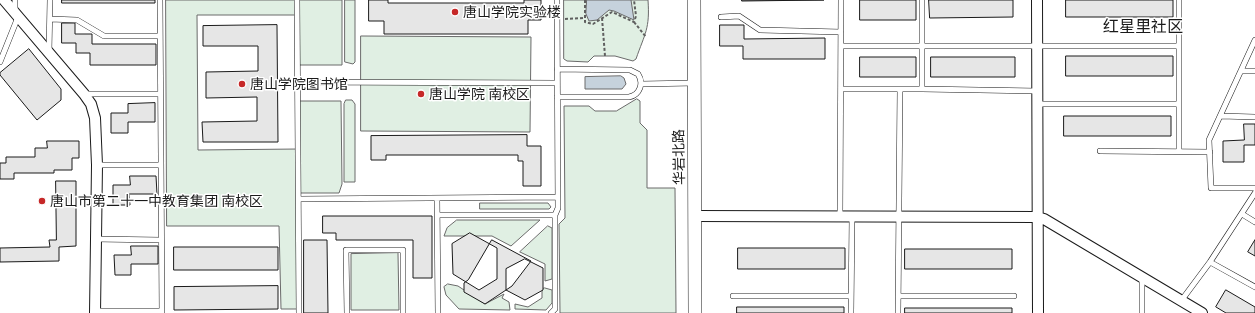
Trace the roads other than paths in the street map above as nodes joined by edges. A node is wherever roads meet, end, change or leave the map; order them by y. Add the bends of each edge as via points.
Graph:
1 (50, 0) edge
2 (160, 0) edge
3 (297, 0) edge
4 (557, 0) edge
5 (694, 0) edge
6 (841, 0) edge
7 (922, 0) edge
8 (1037, 0) edge
9 (1179, 0) edge
10 (7, 2) edge
11 (16, 14) junction
12 (721, 17) dead end
13 (50, 19) junction
14 (841, 32) junction
15 (160, 36) junction
16 (1255, 40) edge
17 (841, 46) junction
18 (1179, 46) junction
19 (922, 47) junction
20 (1037, 47) junction
21 (49, 53) junction
22 (0, 62) edge
23 (557, 69) junction
24 (1241, 71) junction
25 (1255, 71) edge
26 (298, 82) junction
27 (557, 83) junction
28 (694, 83) junction
29 (641, 84) junction
30 (841, 89) junction
31 (900, 89) junction
32 (922, 89) junction
33 (1037, 91) junction
34 (84, 94) junction
35 (160, 94) junction
36 (557, 97) junction
37 (1037, 104) junction
38 (1179, 104) junction
39 (1221, 116) junction
40 (1255, 117) edge
41 (1100, 151) dead end
42 (1179, 152) junction
43 (1210, 152) junction
44 (97, 165) junction
45 (161, 165) junction
46 (1255, 188) edge
47 (1255, 193) edge
48 (558, 197) junction
49 (437, 198) junction
50 (299, 199) junction
51 (1242, 214) junction
52 (438, 215) junction
53 (555, 215) junction
54 (695, 216) junction
55 (840, 217) junction
56 (852, 217) junction
57 (900, 217) junction
58 (1038, 217) junction
59 (1255, 222) edge
60 (95, 239) junction
61 (161, 240) junction
62 (1210, 262) junction
63 (1142, 278) junction
64 (1255, 287) edge
65 (733, 296) dead end
66 (851, 296) junction
67 (898, 296) junction
68 (1014, 296) dead end
69 (1181, 301) junction
70 (94, 312) edge
71 (162, 312) edge
72 (299, 313) edge
73 (347, 313) edge
74 (403, 313) edge
75 (438, 313) edge
76 (550, 313) edge
77 (694, 313) edge
78 (851, 313) edge
79 (898, 313) edge
80 (1038, 313) edge
81 (1142, 313) edge
82 (1202, 313) edge

1 - 13 lane
2 - 15 lane
3 - 26 lane
4 - 23 lane
5 - 28 street, 华岩北路
6 - 14 lane
7 - 19 lane
8 - 20 street
9 - 18 lane
10 - 11 street
11 - 21 street
11 - 22 lane
12 - 14 lane via 739,16 760,30
13 - 15 lane via 77,20 104,36
13 - 21 lane
14 - 17 lane
15 - 35 lane
16 - 24 lane
17 - 19 lane
17 - 30 lane
18 - 20 lane
18 - 38 lane
19 - 20 lane
19 - 32 lane
20 - 33 street
21 - 34 street
23 - 27 lane
23 - 29 lane via 630,70 638,74
24 - 25 lane
24 - 39 lane
26 - 27 lane
26 - 50 lane
27 - 36 lane
28 - 29 lane
28 - 54 street, 华岩北路
29 - 36 lane via 640,91 628,97
30 - 31 lane
30 - 55 lane
31 - 32 lane
31 - 57 lane
32 - 33 lane
33 - 37 street
34 - 35 lane
34 - 44 street via 91,104 95,118
35 - 45 lane
36 - 48 lane
37 - 38 lane
37 - 58 street
38 - 42 lane
39 - 40 lane
39 - 43 lane via 1209,140
41 - 42 lane
42 - 43 lane
43 - 46 lane via 1211,188
44 - 45 lane
44 - 60 street
45 - 61 lane
47 - 51 lane
48 - 49 lane
48 - 53 lane
49 - 50 lane
49 - 52 lane
50 - 72 lane
51 - 59 lane
51 - 62 lane
52 - 53 lane
52 - 75 lane
53 - 76 lane via 555,309
54 - 55 street
54 - 77 street, 华岩北路
55 - 56 street
56 - 57 street
56 - 66 lane
57 - 58 street
57 - 67 lane
58 - 63 street
58 - 80 street
60 - 61 lane
60 - 70 street
61 - 71 lane
62 - 64 lane
62 - 69 lane
63 - 69 street
63 - 81 lane
65 - 66 lane
66 - 78 lane
67 - 68 lane
67 - 79 lane
69 - 82 street
70 - 71 lane
73 - 74 lane via 346,250 402,250

